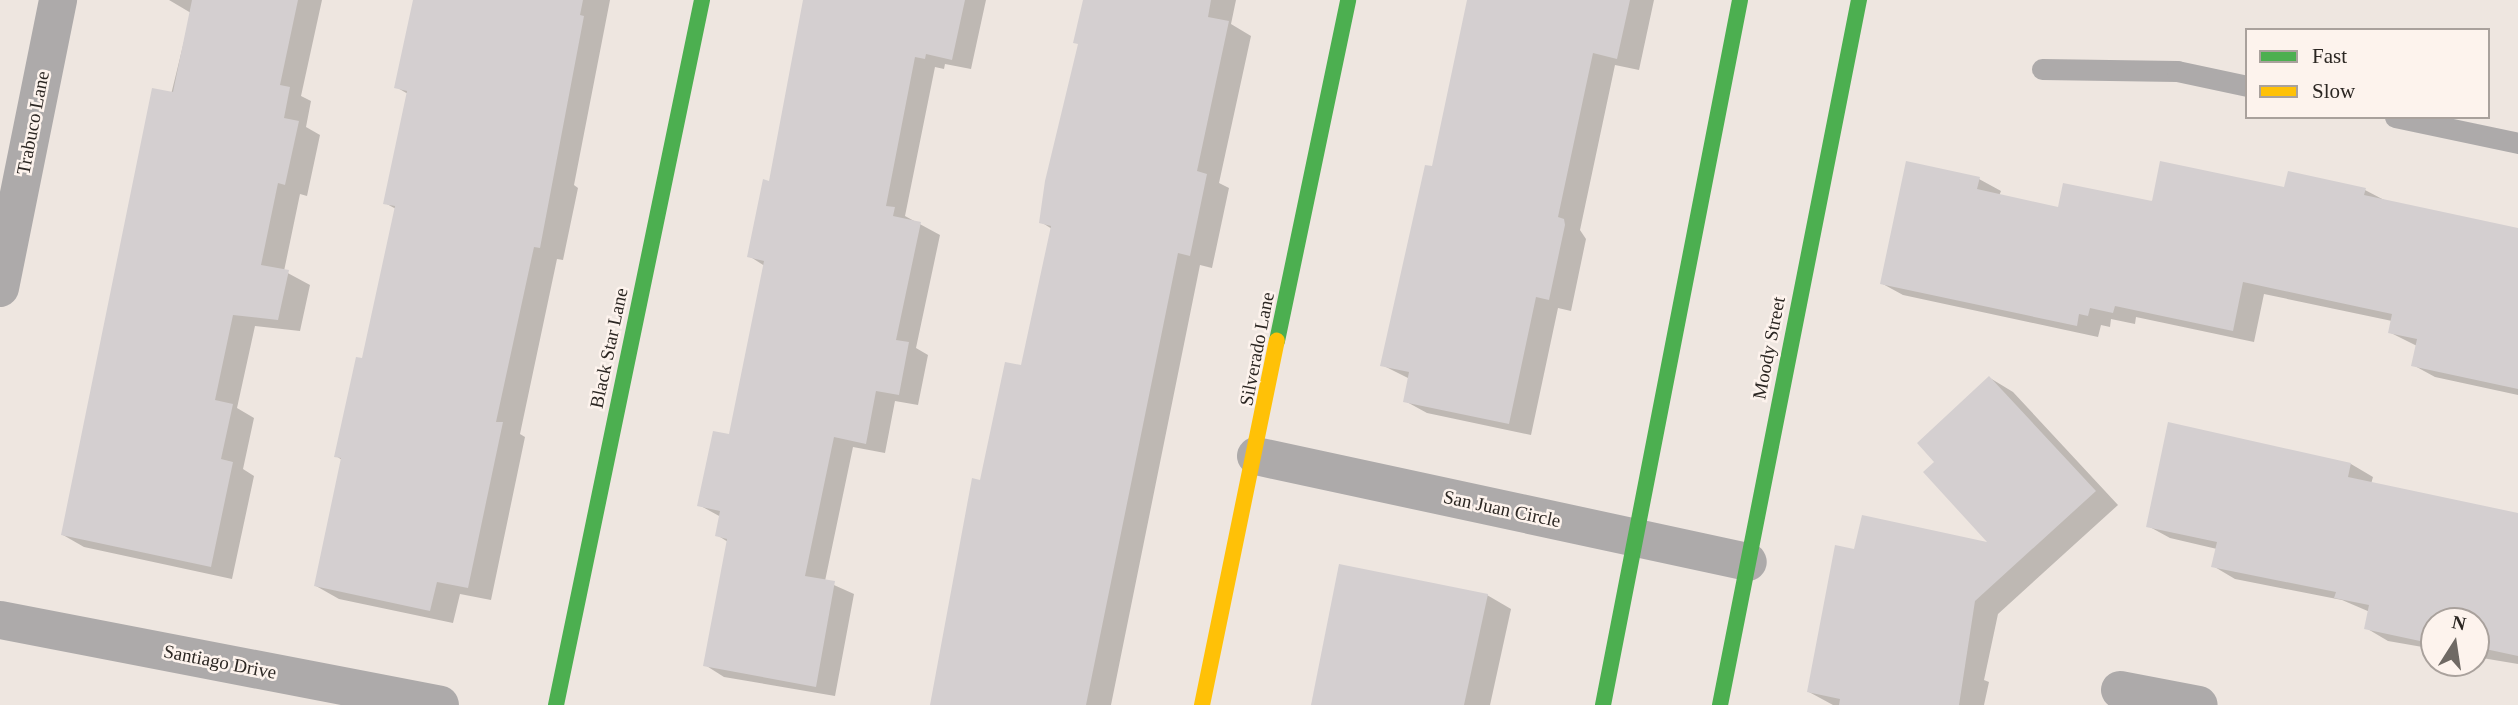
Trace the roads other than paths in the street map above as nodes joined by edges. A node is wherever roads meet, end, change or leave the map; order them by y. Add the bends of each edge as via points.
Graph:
1 (58, 0) edge
2 (702, 0) edge
3 (1348, 0) edge
4 (1740, 0) edge
5 (1859, 0) edge
6 (2042, 69) dead end
7 (2245, 86) edge
8 (2404, 119) edge
9 (2518, 144) edge
10 (0, 288) edge
11 (1256, 456) junction
12 (1635, 538) junction
13 (1748, 562) junction
14 (0, 620) edge
15 (2120, 690) dead end
16 (440, 705) edge
17 (556, 705) edge
18 (1202, 705) edge
19 (1603, 705) edge
20 (1720, 705) edge
21 (2199, 705) edge

1 - 10 street, Trabuco Lane
2 - 17 main road, Black Star Lane
3 - 11 main road, Silverado Lane
4 - 12 main road
5 - 13 main road, Moody Street
6 - 7 lane via 2177,71
8 - 9 lane
11 - 12 street, San Juan Circle
11 - 18 main road, Silverado Lane
12 - 13 street, San Juan Circle
12 - 19 main road
13 - 20 main road, Moody Street
14 - 16 street, Santiago Drive
15 - 21 street

